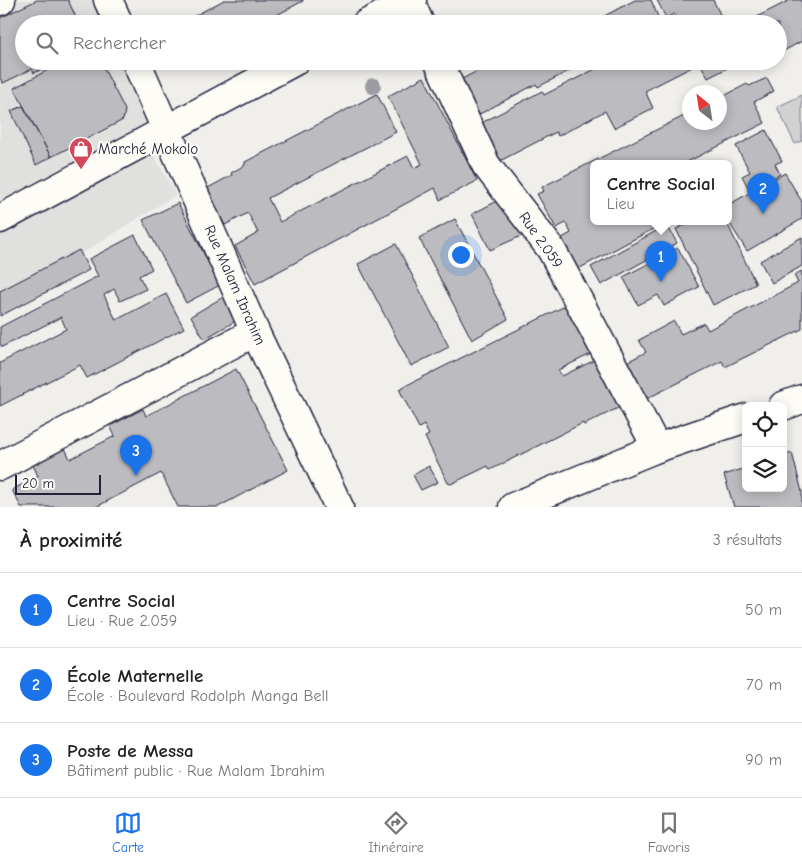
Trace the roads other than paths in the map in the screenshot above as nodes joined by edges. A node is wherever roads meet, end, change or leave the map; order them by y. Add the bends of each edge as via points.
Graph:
1 (108, 0) edge
2 (414, 8) edge
3 (115, 15) edge
4 (393, 15) edge
5 (140, 70) edge
6 (278, 70) edge
7 (442, 70) edge
8 (167, 129) junction
9 (0, 219) edge
10 (255, 332) junction
11 (802, 400) edge
12 (787, 405) edge
13 (742, 419) edge
14 (657, 448) junction
15 (0, 466) edge
16 (339, 507) edge
17 (513, 507) edge

1 - 3 street
2 - 4 street
5 - 8 street, Rue Malam Ibrahim
6 - 8 street
7 - 14 street, Rue 2.059 via 486,165 551,249
8 - 9 street
8 - 10 street, Rue Malam Ibrahim
10 - 15 street
10 - 16 street, Rue Malam Ibrahim
11 - 12 street
13 - 14 street
14 - 17 street

